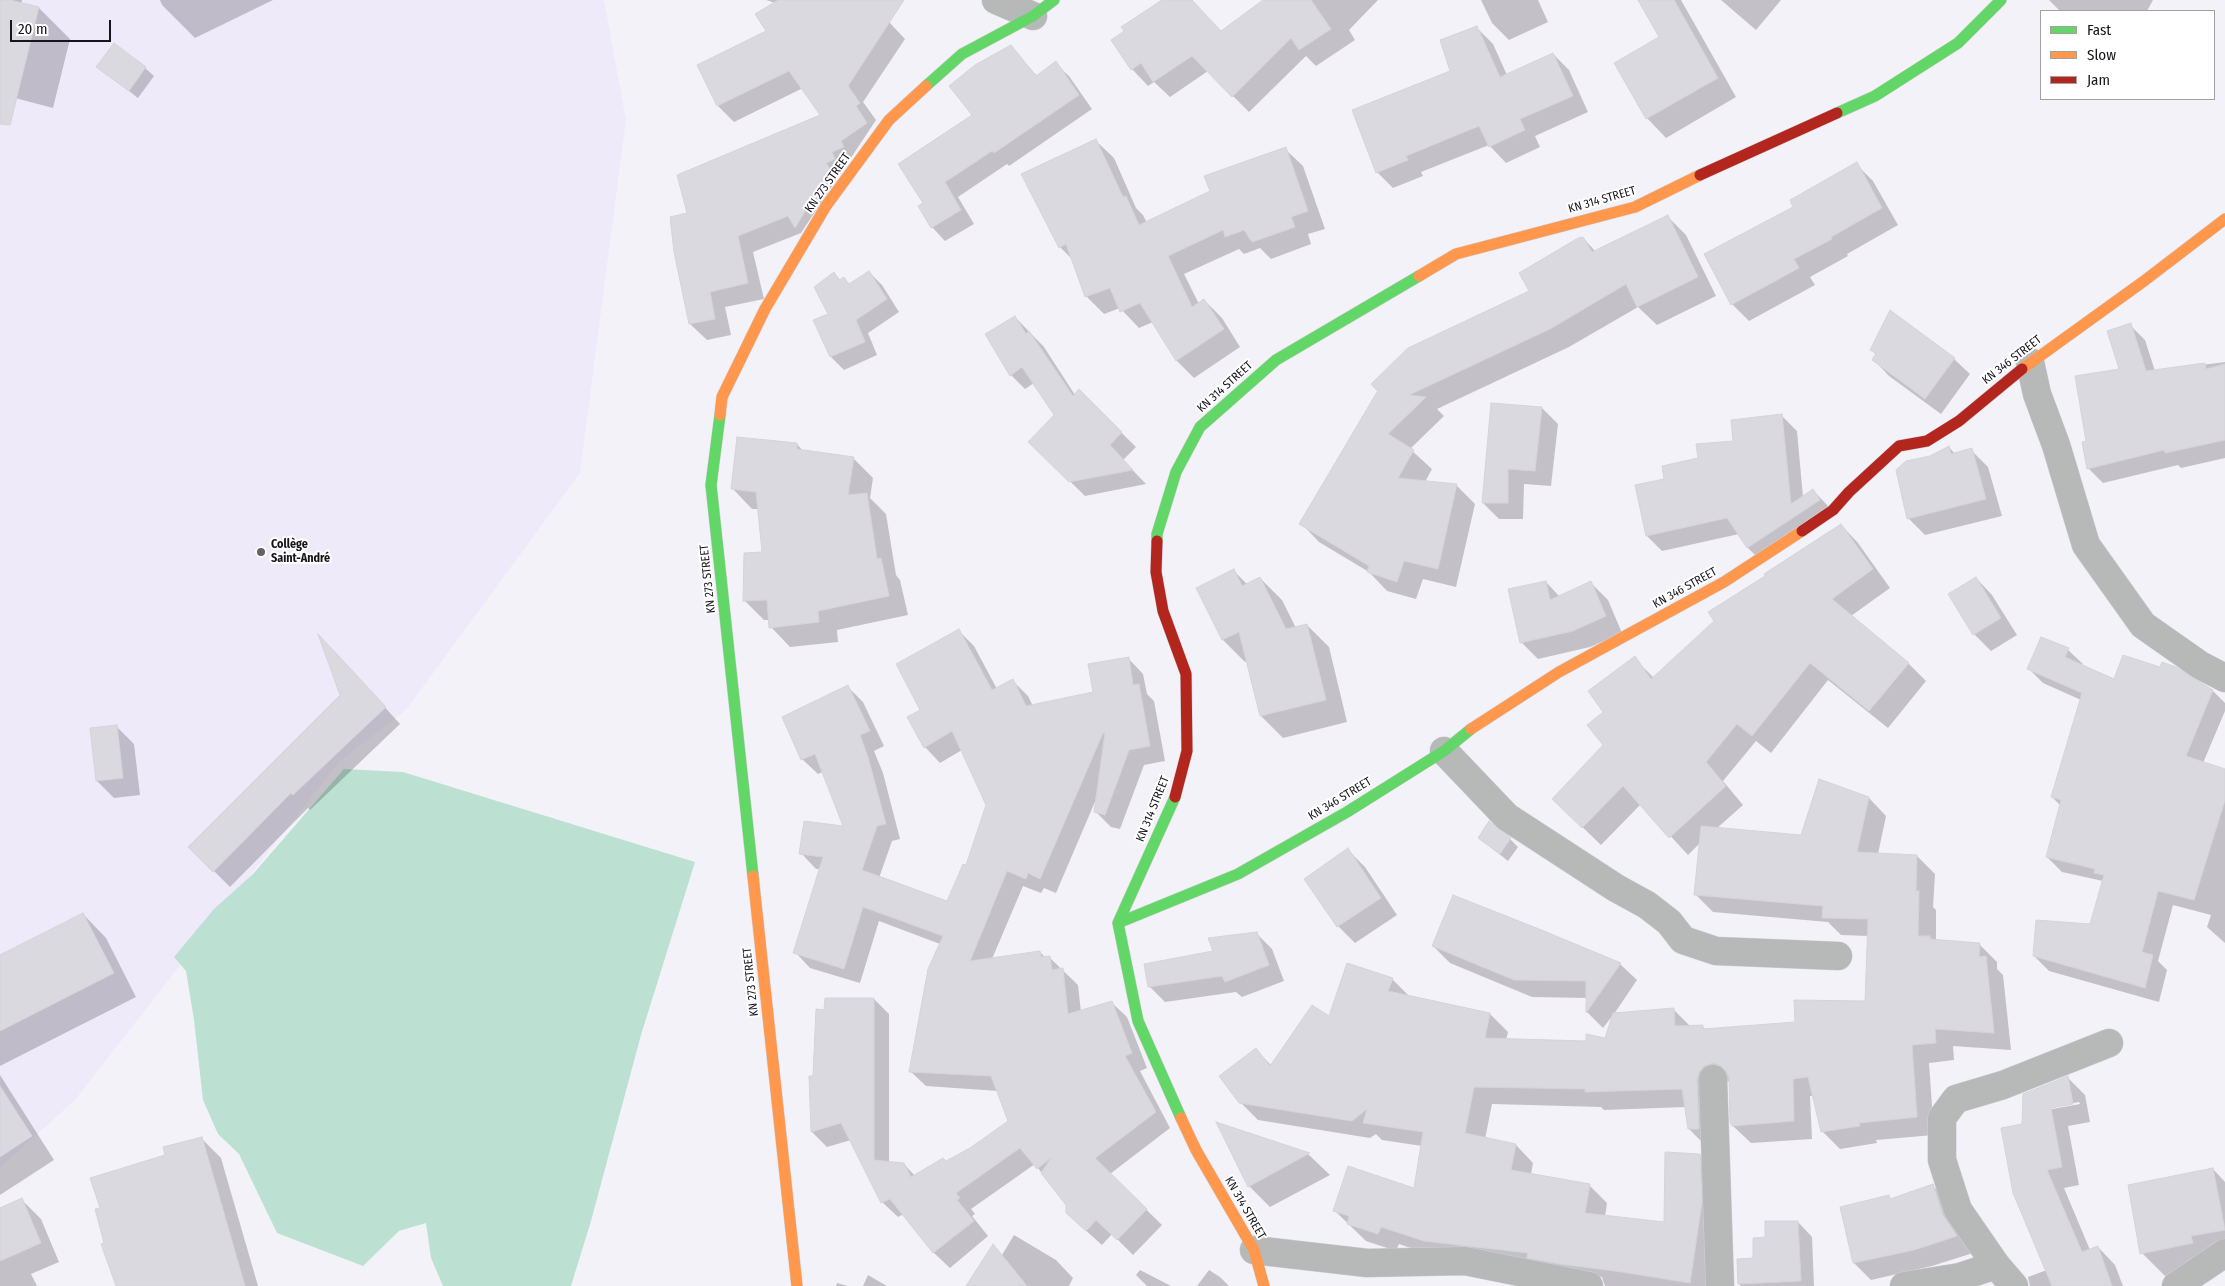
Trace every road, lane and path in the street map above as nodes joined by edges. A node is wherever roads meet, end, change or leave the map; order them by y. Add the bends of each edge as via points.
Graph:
1 (996, 0) edge
2 (2001, 0) edge
3 (1044, 8) edge
4 (2225, 219) edge
5 (2030, 362) junction
6 (2225, 678) edge
7 (1444, 751) junction
8 (1118, 923) junction
9 (1838, 956) dead end
10 (2110, 1043) dead end
11 (1713, 1079) dead end
12 (1254, 1250) junction
13 (2225, 1253) edge
14 (1996, 1265) junction
15 (797, 1286) edge
16 (1264, 1286) edge
17 (1589, 1286) edge
18 (1720, 1286) edge
19 (1904, 1286) edge
20 (2014, 1286) edge
21 (2176, 1286) edge

1 - 3 street
2 - 8 street, KN 314 STREET via 1958,43 1875,96 1730,160 1635,207 1456,254 1276,360 1200,428 1176,472 1157,534 1156,572 1163,611 1186,674 1187,751 1176,795
3 - 15 street, KN 273 STREET via 962,54 889,120 826,206 765,309 722,397 711,485
4 - 5 street, KN 346 STREET
5 - 6 street via 2037,394 2086,545 2143,625 2200,665
5 - 7 street, KN 346 STREET via 1958,421 1927,440 1899,446 1834,510 1724,582 1551,677 1482,720
7 - 8 street, KN 346 STREET via 1347,812 1238,874
7 - 9 street via 1507,817 1647,905 1669,922 1683,940 1716,952
8 - 12 street, KN 314 STREET via 1138,1021 1162,1079 1196,1150
10 - 14 street via 2003,1085 1956,1099 1942,1118 1942,1160 1958,1210
11 - 18 street
12 - 16 street, KN 314 STREET
12 - 17 street via 1367,1263 1465,1261
13 - 21 street
14 - 19 street via 1960,1277
14 - 20 street

